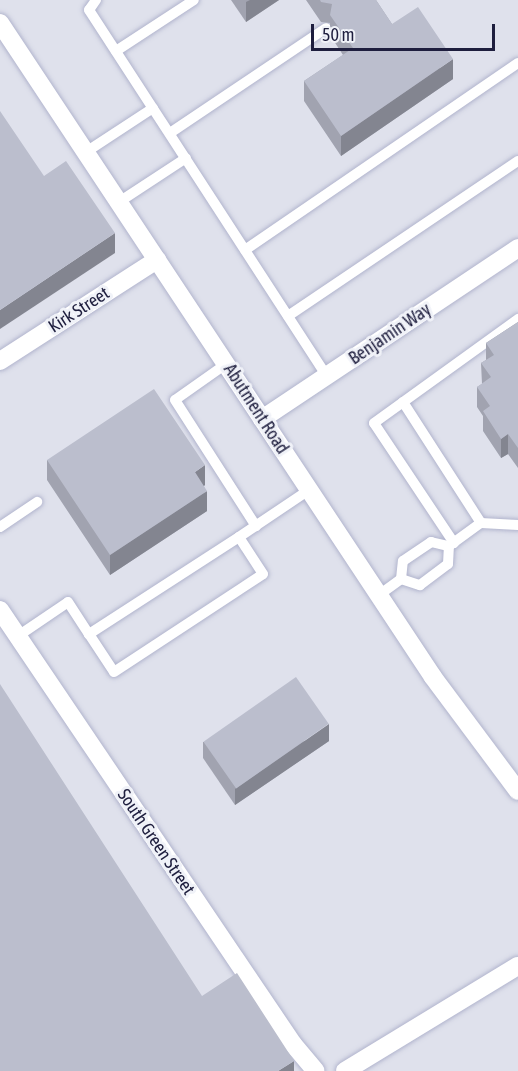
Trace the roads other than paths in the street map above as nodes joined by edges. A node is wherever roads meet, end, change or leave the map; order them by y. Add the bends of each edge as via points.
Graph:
1 (96, 0) edge
2 (194, 0) edge
3 (0, 23) edge
4 (326, 28) dead end
5 (116, 51) junction
6 (518, 63) edge
7 (153, 108) junction
8 (170, 133) junction
9 (86, 152) junction
10 (186, 158) junction
11 (518, 161) edge
12 (119, 202) junction
13 (518, 248) edge
14 (245, 250) junction
15 (157, 260) junction
16 (288, 316) junction
17 (518, 319) edge
18 (0, 361) edge
19 (226, 364) junction
20 (327, 376) junction
21 (403, 402) junction
22 (262, 419) junction
23 (309, 490) junction
24 (37, 502) dead end
25 (481, 523) junction
26 (518, 525) edge
27 (256, 526) junction
28 (0, 527) edge
29 (238, 537) junction
30 (451, 544) junction
31 (401, 579) junction
32 (379, 595) junction
33 (0, 610) edge
34 (89, 634) junction
35 (18, 636) junction
36 (518, 791) edge
37 (518, 966) edge
38 (316, 1071) edge
39 (345, 1071) edge

1 - 5 lane via 89,10
2 - 5 lane
3 - 9 street, Abutment Road
4 - 8 lane
5 - 7 lane
6 - 14 lane
7 - 8 lane
7 - 9 lane
8 - 10 lane
9 - 12 street, Abutment Road
10 - 12 lane
10 - 14 lane
11 - 16 lane
12 - 15 street, Abutment Road
13 - 20 street, Benjamin Way
14 - 16 lane
15 - 18 street, Kirk Street
15 - 19 street, Abutment Road
16 - 20 lane
17 - 21 lane
19 - 22 street, Abutment Road
19 - 27 lane via 175,400
20 - 22 street, Benjamin Way
21 - 25 lane
21 - 30 lane via 374,423
22 - 23 street, Abutment Road
23 - 27 lane
23 - 32 street, Abutment Road
24 - 28 lane
25 - 26 lane
25 - 30 lane
27 - 29 lane
29 - 34 lane
29 - 34 lane via 263,574 114,672
30 - 31 lane via 431,542 404,561
30 - 31 lane via 448,564 420,585
31 - 32 lane
32 - 36 street, Abutment Road via 433,677
33 - 35 street, South Green Street
34 - 35 lane via 68,602
35 - 38 street, South Green Street via 293,1044
37 - 39 street

